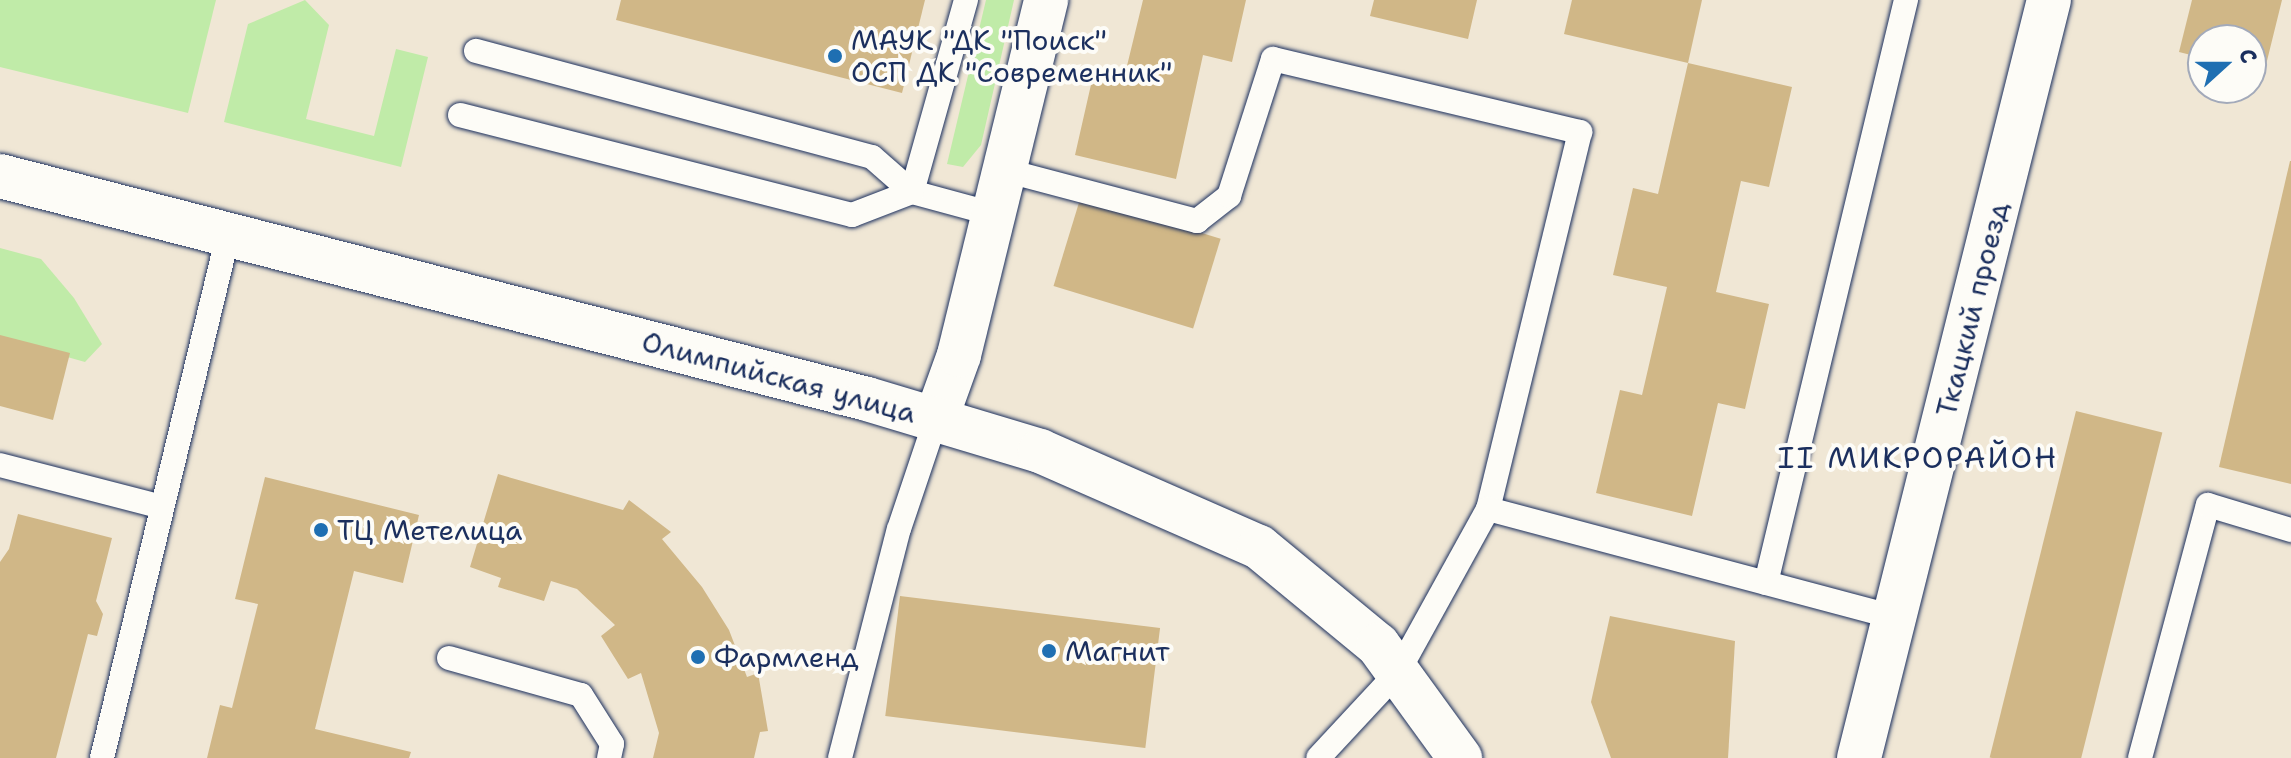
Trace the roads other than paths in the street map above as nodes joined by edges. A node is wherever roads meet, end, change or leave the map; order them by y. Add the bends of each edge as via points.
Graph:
1 (966, 0) edge
2 (1046, 0) edge
3 (1906, 0) edge
4 (2049, 0) edge
5 (476, 51) dead end
6 (460, 115) dead end
7 (1004, 170) junction
8 (0, 176) edge
9 (912, 192) junction
10 (993, 214) junction
11 (228, 235) junction
12 (936, 419) junction
13 (0, 465) edge
14 (162, 507) junction
15 (1488, 509) junction
16 (2291, 530) edge
17 (1766, 583) junction
18 (1894, 617) junction
19 (449, 658) dead end
20 (1398, 672) junction
21 (102, 758) edge
22 (609, 758) edge
23 (840, 758) edge
24 (1318, 758) edge
25 (1460, 758) edge
26 (1859, 758) edge
27 (2140, 758) edge

1 - 9 lane
2 - 7 street
3 - 17 lane
4 - 18 street, Ткацкий проезд
5 - 9 lane via 872,157
6 - 9 lane via 852,215
7 - 10 street
7 - 15 lane via 1197,221 1229,196 1273,59 1580,132
8 - 11 street, Олимпийская улица
9 - 10 lane
10 - 12 street via 959,355
11 - 12 street, Олимпийская улица
11 - 14 lane
12 - 20 street, Олимпийская улица via 1040,451 1259,547 1378,645
12 - 23 lane via 899,529
13 - 14 lane
14 - 21 lane
15 - 17 lane
15 - 20 lane
16 - 27 lane via 2208,505
17 - 18 lane
18 - 26 street, Ткацкий проезд
19 - 22 lane via 581,695 612,744
20 - 24 lane
20 - 25 street, Олимпийская улица

